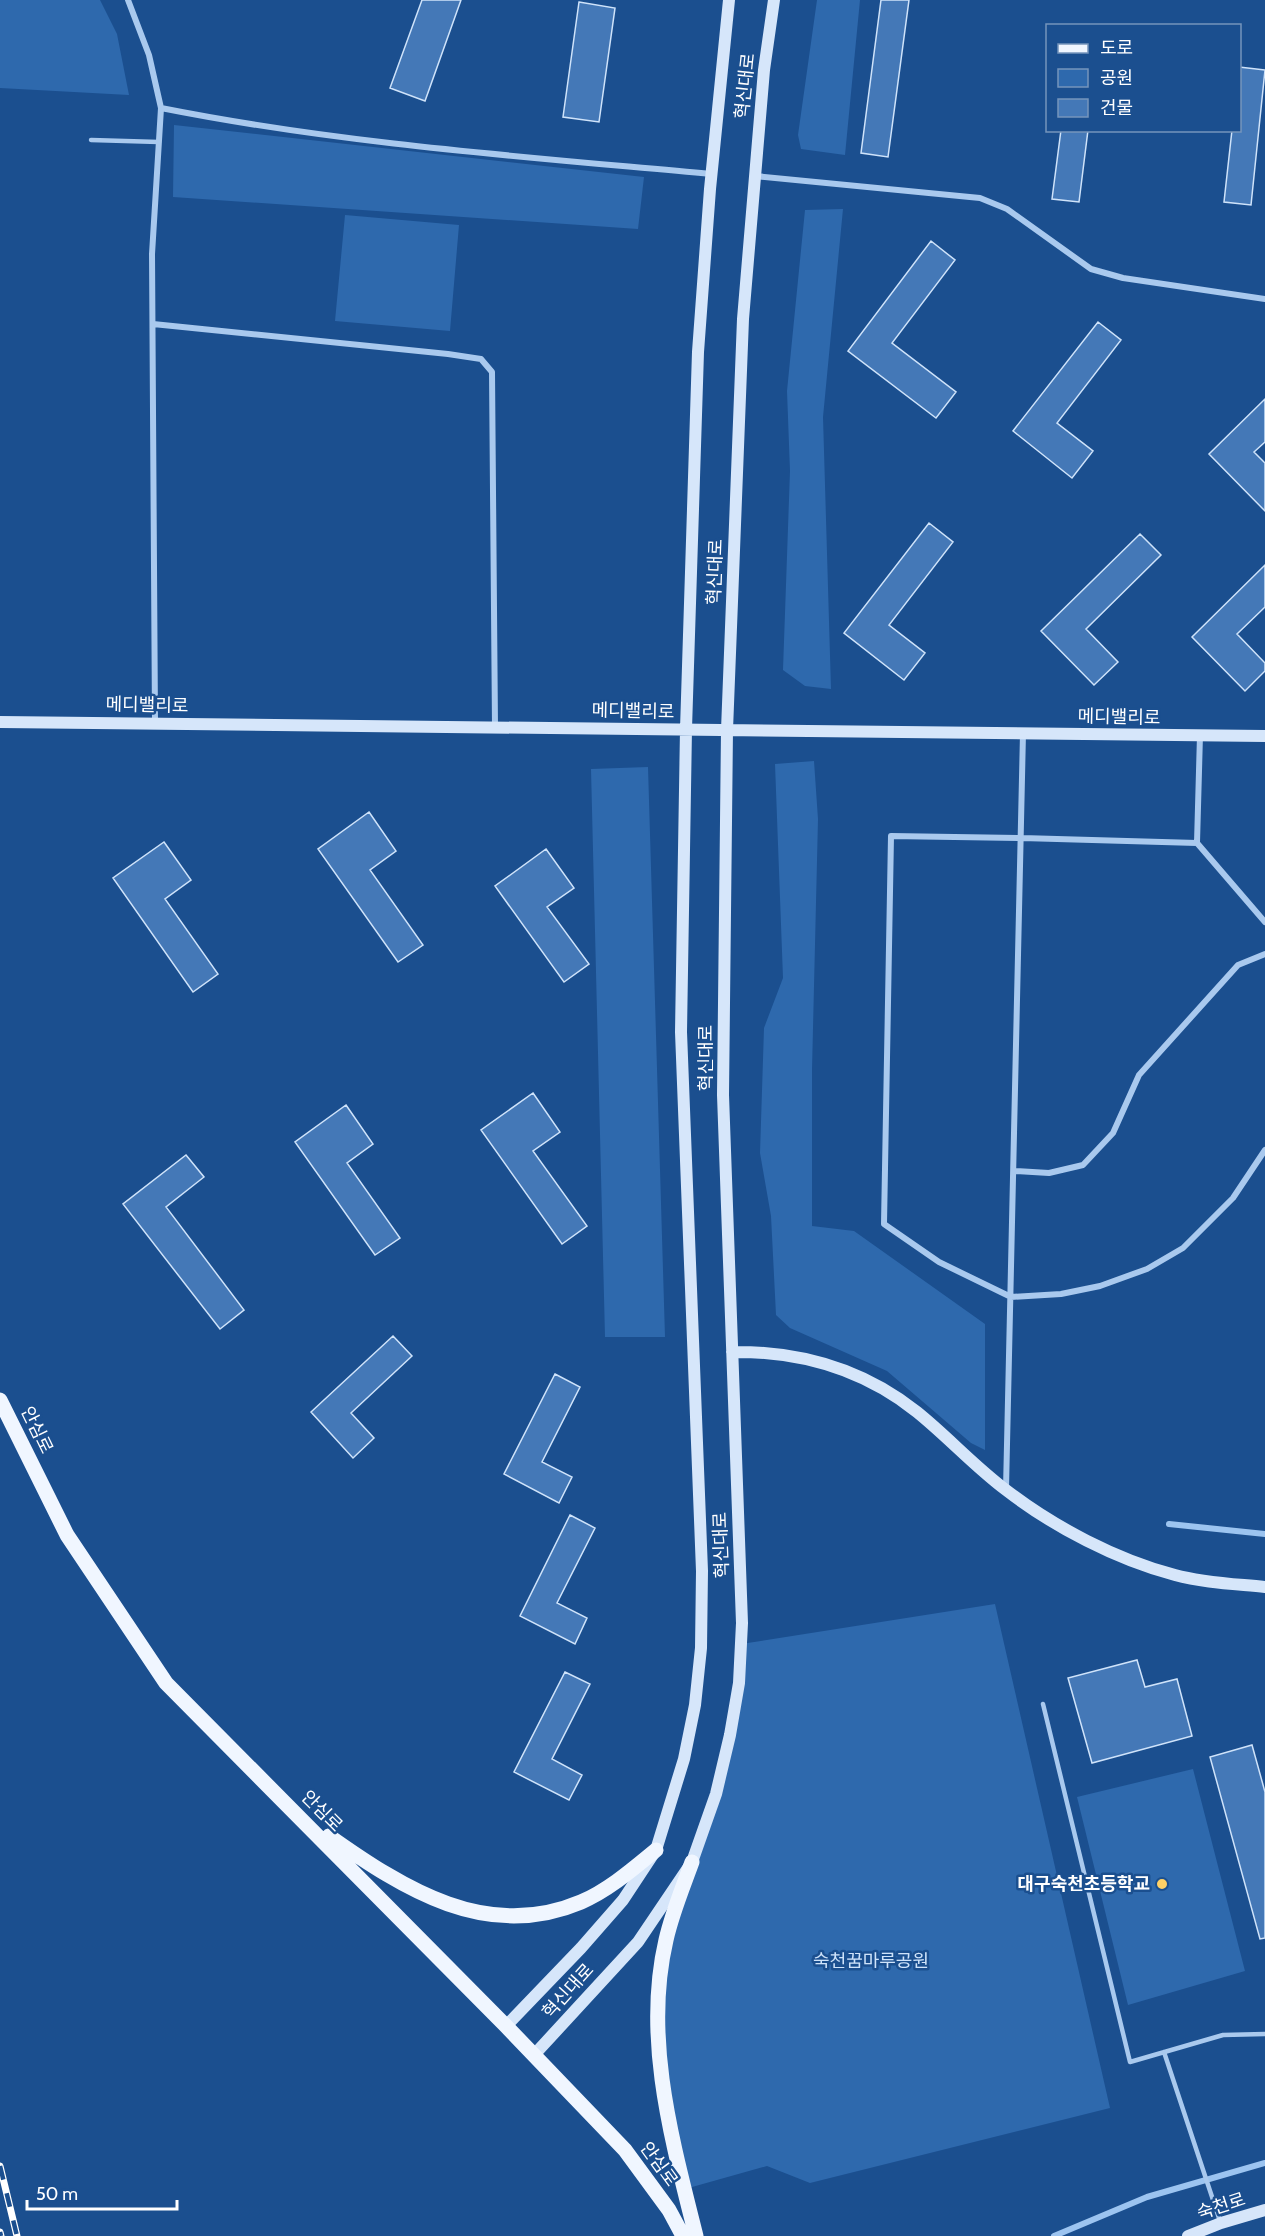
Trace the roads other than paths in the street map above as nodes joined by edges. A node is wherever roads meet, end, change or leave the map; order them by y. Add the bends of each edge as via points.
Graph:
1 (128, 0) edge
2 (729, 0) edge
3 (774, 0) edge
4 (161, 108) junction
5 (91, 140) dead end
6 (159, 142) junction
7 (712, 174) junction
8 (755, 176) junction
9 (1265, 299) edge
10 (153, 324) junction
11 (0, 722) edge
12 (155, 723) junction
13 (495, 727) junction
14 (686, 729) junction
15 (727, 730) junction
16 (1023, 733) junction
17 (1200, 735) junction
18 (1265, 736) edge
19 (1022, 838) junction
20 (1197, 843) junction
21 (1265, 922) edge
22 (1265, 954) edge
23 (1265, 1150) edge
24 (1014, 1171) junction
25 (1011, 1297) junction
26 (732, 1352) junction
27 (0, 1400) edge
28 (1006, 1491) junction
29 (1265, 1587) edge
30 (1042, 1704) dead end
31 (299, 1815) junction
32 (656, 1850) junction
33 (692, 1862) junction
34 (506, 2026) junction
35 (1265, 2034) edge
36 (1164, 2052) junction
37 (534, 2055) junction
38 (1265, 2211) edge
39 (1221, 2223) junction
40 (684, 2236) edge
41 (696, 2236) edge
42 (1188, 2236) edge

1 - 4 street via 149,55
2 - 7 main road
3 - 8 main road, 혁신대로
4 - 6 street
4 - 7 street via 385,143
5 - 6 lane
6 - 10 street via 152,254
7 - 14 main road via 699,352
8 - 9 street via 980,198 1007,209 1091,269 1123,278
8 - 15 main road, 혁신대로 via 742,319
10 - 12 street
10 - 13 street via 481,359 492,372
11 - 12 main road, 메디밸리로
12 - 13 main road, 메디밸리로
13 - 14 main road, 메디밸리로
14 - 15 main road, 메디밸리로
14 - 32 main road via 681,1032 702,1570 701,1648 684,1760
15 - 16 main road, 메디밸리로
15 - 26 main road, 혁신대로 via 723,1095
16 - 17 main road, 메디밸리로
16 - 19 street
17 - 18 main road, 메디밸리로
17 - 20 street
19 - 20 street
19 - 24 street
19 - 25 street via 891,836 884,1224 939,1262
20 - 21 street
22 - 24 street via 1238,965 1139,1075 1113,1133 1083,1165 1049,1173
23 - 25 street via 1233,1198 1183,1248 1147,1269 1100,1286
24 - 25 street
25 - 28 street
26 - 28 main road via 761,1351 833,1365 882,1387 917,1412
26 - 33 main road, 혁신대로 via 742,1623 739,1683 716,1794
27 - 31 main road, 안심로 via 67,1535 166,1683
28 - 29 main road via 1074,1534 1131,1562 1177,1576
30 - 36 lane via 1130,2062
31 - 32 main road via 415,1891 464,1910 494,1916 543,1913 584,1901
31 - 34 main road, 안심로
32 - 34 main road via 623,1900
33 - 37 main road, 혁신대로 via 638,1942
33 - 41 main road via 666,1940 657,2007 662,2075
34 - 37 main road, 안심로
35 - 36 lane via 1223,2035
36 - 39 lane
37 - 40 main road, 안심로 via 625,2150
38 - 39 main road, 숙천로
39 - 42 main road, 숙천로

